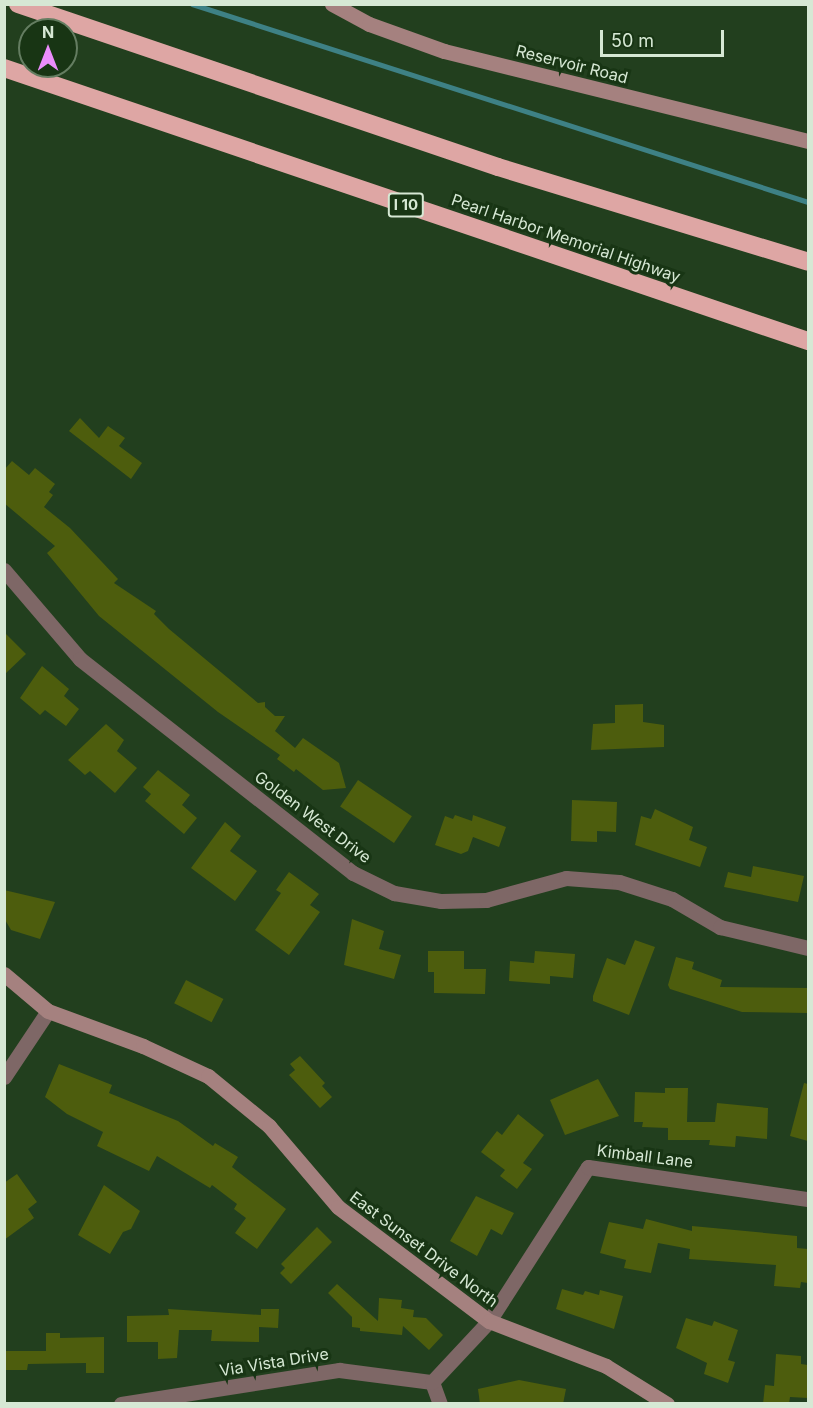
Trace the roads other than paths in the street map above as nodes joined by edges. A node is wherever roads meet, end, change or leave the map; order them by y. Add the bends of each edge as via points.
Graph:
1 (18, 4) edge
2 (332, 4) edge
3 (4, 69) edge
4 (808, 141) edge
5 (808, 262) edge
6 (808, 341) edge
7 (4, 570) edge
8 (808, 948) edge
9 (4, 974) edge
10 (48, 1011) junction
11 (4, 1077) edge
12 (808, 1199) edge
13 (489, 1322) junction
14 (432, 1382) junction
15 (121, 1404) edge
16 (440, 1404) edge
17 (667, 1404) edge

1 - 5 highway via 498,167
2 - 4 street, Reservoir Road via 369,24 444,51
3 - 6 highway, Pearl Harbor Memorial Highway / I 10
7 - 8 street, Golden West Drive via 80,659 353,873 373,883 394,892 441,901 486,900 566,879 619,882 672,899 720,927
9 - 10 street, East Sunset Drive North
10 - 11 street
10 - 13 street, East Sunset Drive North via 143,1046 208,1076 269,1126 338,1207
12 - 13 street, Kimball Lane via 588,1167
13 - 14 street
13 - 17 street, East Sunset Drive North via 606,1366
14 - 15 street, Via Vista Drive via 339,1370
14 - 16 street

